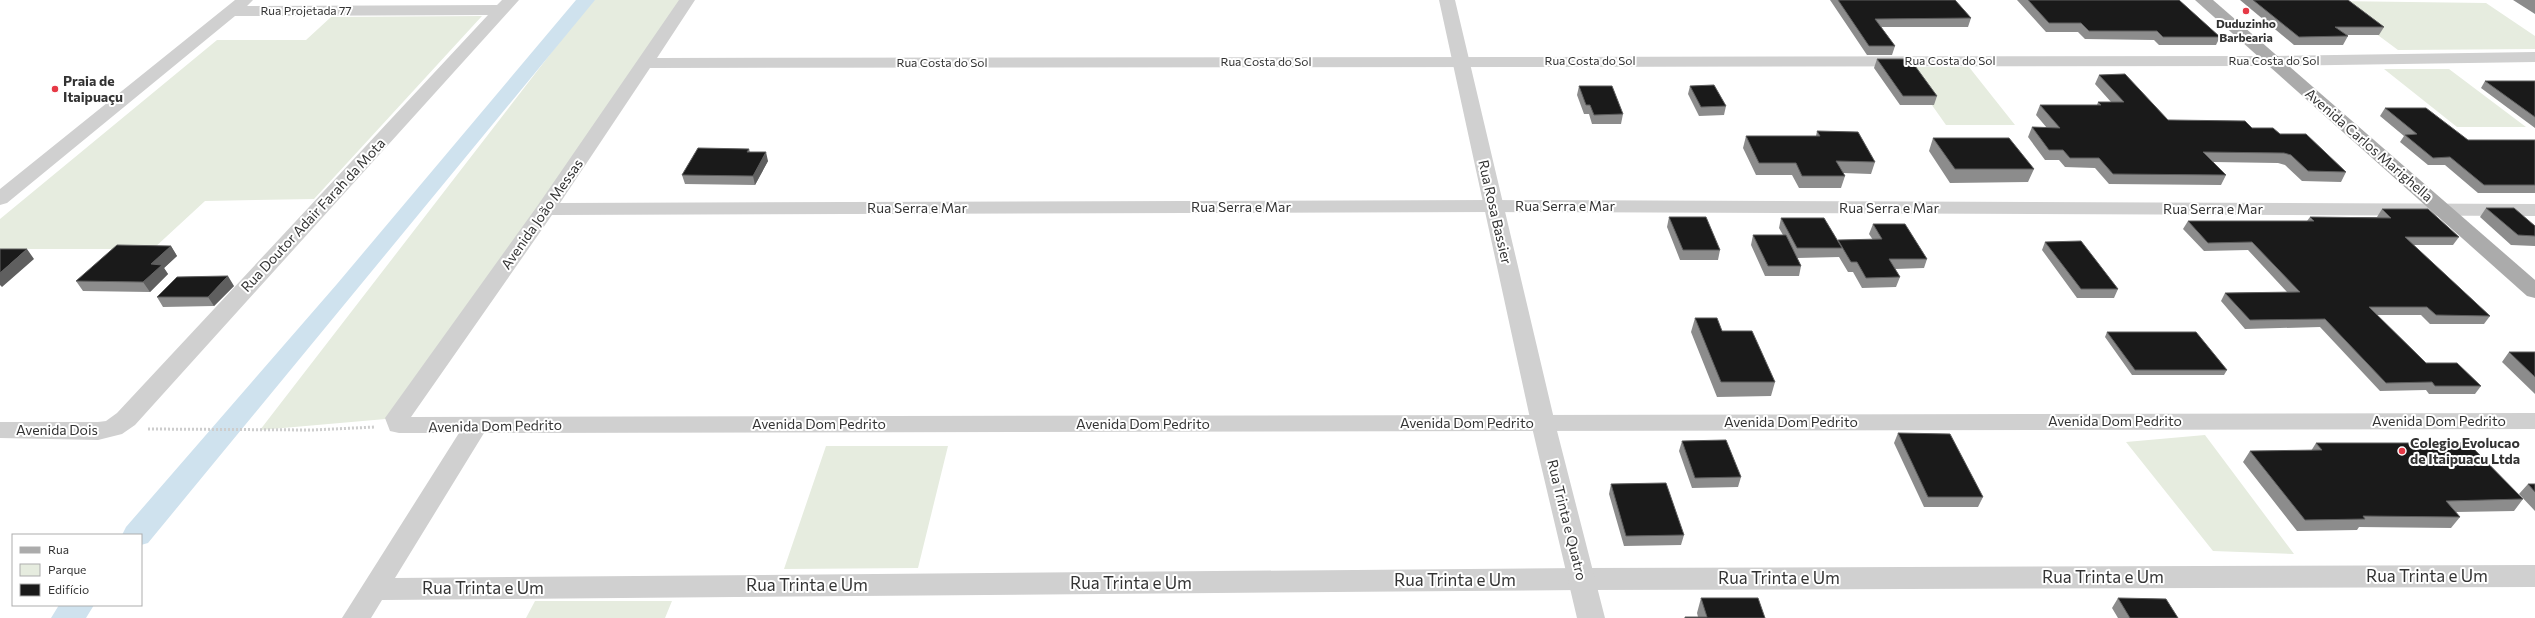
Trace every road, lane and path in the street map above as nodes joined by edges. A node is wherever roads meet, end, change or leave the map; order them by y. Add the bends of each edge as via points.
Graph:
1 (245, 0) edge
2 (687, 0) edge
3 (1447, 0) edge
4 (2203, 0) edge
5 (506, 5) edge
6 (231, 11) junction
7 (2535, 57) edge
8 (2272, 61) junction
9 (1461, 62) junction
10 (644, 63) junction
11 (0, 199) edge
12 (1493, 206) junction
13 (546, 209) junction
14 (2445, 210) junction
15 (2535, 210) edge
16 (2535, 291) edge
17 (2535, 420) edge
18 (1543, 423) junction
19 (399, 425) junction
20 (477, 425) junction
21 (113, 428) joint
22 (0, 430) edge
23 (179, 430) dead end
24 (2535, 576) edge
25 (1582, 579) junction
26 (375, 589) junction
27 (356, 618) edge
28 (1591, 618) edge

1 - 6 street
2 - 10 street, Avenida João Messas
3 - 9 street, Rua Rosa Bassier
4 - 8 main road, Avenida Carlos Marighella
5 - 6 street, Rua Projetada 77
5 - 21 street, Rua Doutor Adair Farah da Mota via 126,419
6 - 11 street
7 - 8 street, Rua Costa do Sol
8 - 9 street, Rua Costa do Sol
8 - 14 main road, Avenida Carlos Marighella
9 - 10 street, Rua Costa do Sol
9 - 12 street, Rua Rosa Bassier
10 - 13 street, Avenida João Messas
12 - 13 street, Rua Serra e Mar
12 - 14 street, Rua Serra e Mar
12 - 18 street, Rua Rosa Bassier
13 - 19 street, Avenida João Messas via 397,418
14 - 15 street, Rua Serra e Mar
14 - 16 main road, Avenida Carlos Marighella
17 - 18 street, Avenida Dom Pedrito
18 - 20 street, Avenida Dom Pedrito
18 - 25 street, Rua Trinta e Quatro
19 - 20 street, Avenida Dom Pedrito
19 - 23 path via 313,430
20 - 26 street
21 - 22 street, Avenida Dois via 98,431
24 - 25 street, Rua Trinta e Um
25 - 26 street, Rua Trinta e Um
25 - 28 street, Rua Trinta e Quatro
26 - 27 street

